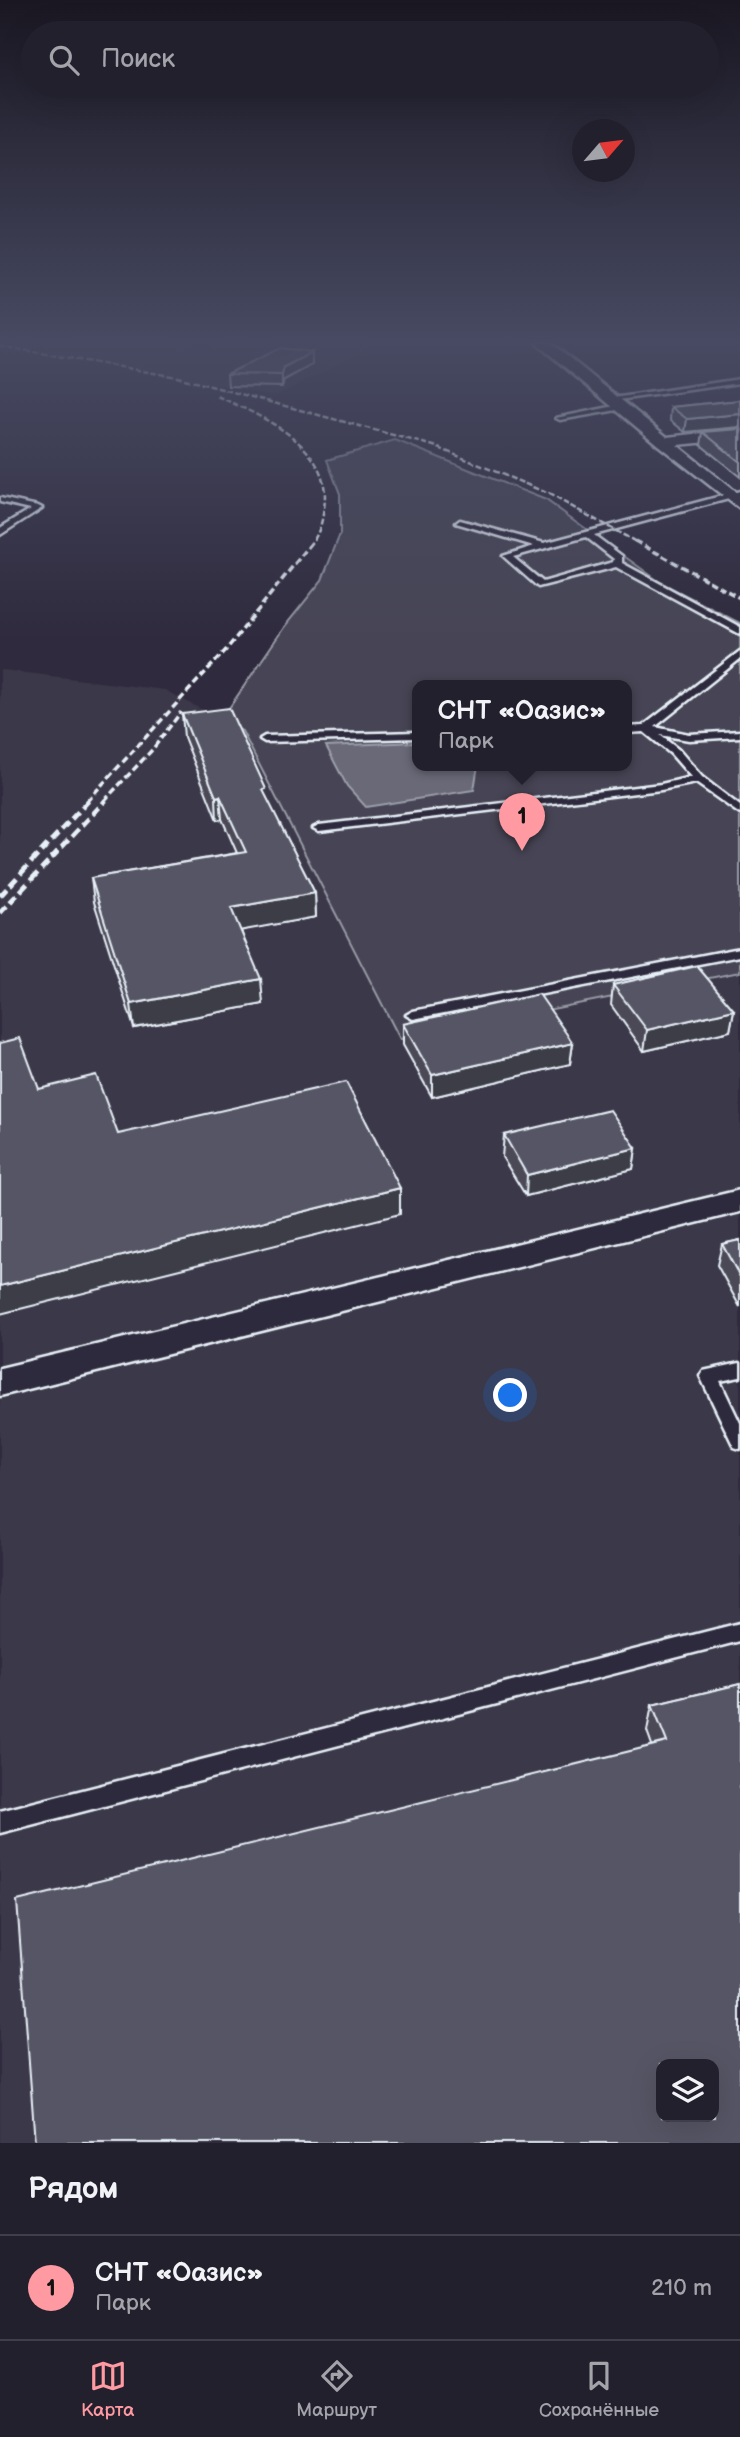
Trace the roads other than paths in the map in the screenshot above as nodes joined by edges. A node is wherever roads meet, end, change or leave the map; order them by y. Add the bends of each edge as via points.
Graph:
1 (664, 443) edge
2 (736, 497) edge
3 (0, 500) edge
4 (460, 523) dead end
5 (0, 532) edge
6 (589, 535) junction
7 (544, 546) junction
8 (617, 564) junction
9 (740, 631) edge
10 (740, 654) edge
11 (646, 729) junction
12 (632, 730) edge
13 (740, 734) edge
14 (412, 735) edge
15 (265, 739) dead end
16 (698, 779) junction
17 (740, 811) edge
18 (319, 828) dead end
19 (740, 952) edge
20 (413, 1016) dead end
21 (740, 1201) edge
22 (740, 1370) edge
23 (0, 1382) edge
24 (740, 1442) edge
25 (740, 1632) edge
26 (0, 1822) edge

1 - 2 street
2 - 6 lane
3 - 5 lane via 38,509
4 - 7 lane
6 - 7 lane
6 - 8 lane via 620,558
7 - 8 lane via 507,556 541,585
8 - 9 lane
10 - 11 lane
11 - 12 lane
11 - 13 lane via 689,737
11 - 16 lane via 675,752
14 - 15 lane
16 - 17 lane
16 - 18 lane
19 - 20 lane
21 - 23 street
22 - 24 lane via 709,1376
25 - 26 lane

